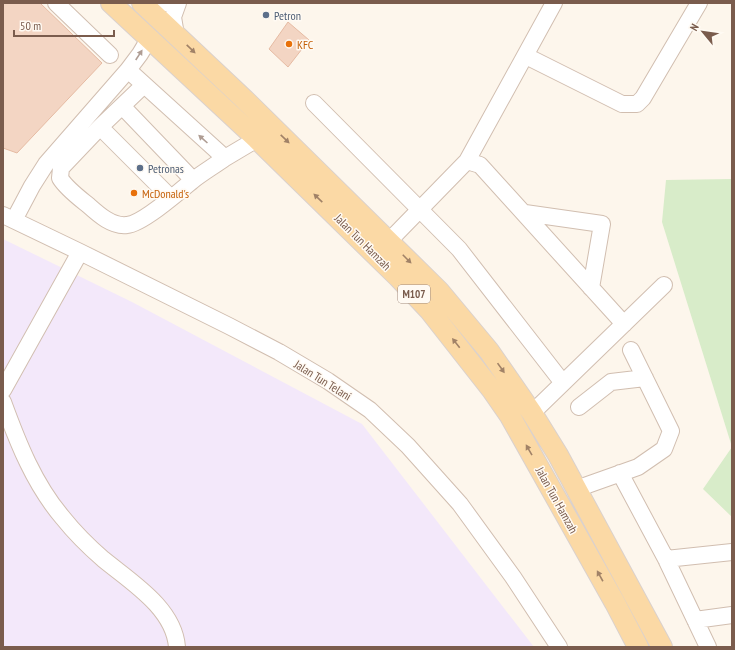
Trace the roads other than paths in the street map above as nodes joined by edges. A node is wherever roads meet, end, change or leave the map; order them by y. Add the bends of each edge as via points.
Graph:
1 (56, 3) edge
2 (111, 3) edge
3 (142, 3) edge
4 (148, 3) edge
5 (166, 3) edge
6 (178, 3) edge
7 (554, 3) edge
8 (699, 3) edge
9 (176, 35) junction
10 (148, 39) junction
11 (110, 55) dead end
12 (526, 56) junction
13 (128, 70) junction
14 (144, 85) junction
15 (314, 103) dead end
16 (122, 106) junction
17 (100, 127) junction
18 (257, 139) junction
19 (225, 158) junction
20 (467, 161) junction
21 (193, 180) junction
22 (171, 198) junction
23 (419, 209) junction
24 (525, 213) junction
25 (9, 218) edge
26 (389, 241) junction
27 (80, 252) junction
28 (664, 285) dead end
29 (591, 288) junction
30 (624, 324) junction
31 (631, 350) dead end
32 (645, 378) junction
33 (563, 383) junction
34 (3, 390) edge
35 (3, 402) edge
36 (579, 407) dead end
37 (532, 413) junction
38 (620, 473) junction
39 (576, 489) junction
40 (732, 552) edge
41 (666, 559) junction
42 (615, 603) junction
43 (732, 616) edge
44 (695, 620) junction
45 (177, 647) edge
46 (559, 647) edge
47 (634, 647) edge
48 (638, 647) edge
49 (662, 647) edge
50 (708, 647) edge

1 - 11 street
2 - 10 main road, Jalan Tun Hamzah / M107
3 - 9 main road, Jalan Tun Hamzah / M107
4 - 5 street
6 - 9 street via 173,17
7 - 12 street
8 - 12 street via 637,104 622,104
9 -> 26 main road, Jalan Tun Hamzah / M107
13 -> 10 street
10 - 18 main road, Jalan Tun Hamzah / M107
12 - 20 street
13 - 14 street
13 - 25 street via 46,164
14 - 16 street
19 -> 14 street
15 - 23 street
16 - 17 street
16 - 21 street
17 - 22 street
17 - 22 street via 61,168 60,178 70,190 103,218 127,226 136,224
18 - 19 street
42 -> 18 main road, Jalan Tun Hamzah / M107 via 510,416 492,390 404,282
19 - 21 street
20 - 23 street
20 - 24 street via 480,165
21 - 22 street
23 - 26 street
23 - 33 street via 459,249
24 - 29 street
24 - 29 street via 602,224
25 - 27 street, Jalan Tun Telani
26 -> 37 main road, Jalan Tun Hamzah / M107 via 439,291 489,351
27 - 34 street
27 - 46 street, Jalan Tun Telani via 279,352 370,410 408,446 460,504 513,577
28 - 30 street
29 - 30 street
30 - 33 street
31 - 32 street
32 - 36 street via 611,382
32 - 38 street via 671,431 664,449 638,467
33 - 37 street
35 - 45 street via 30,468 44,492 62,517 101,558 163,610 173,628
37 - 39 main road, Jalan Tun Hamzah / M107
38 - 39 street
38 - 41 street
39 - 49 main road, Jalan Tun Hamzah / M107
40 - 41 street
41 - 44 street
42 - 47 main road
42 - 48 main road, Jalan Tun Hamzah / M107
43 - 44 street
44 - 50 street

